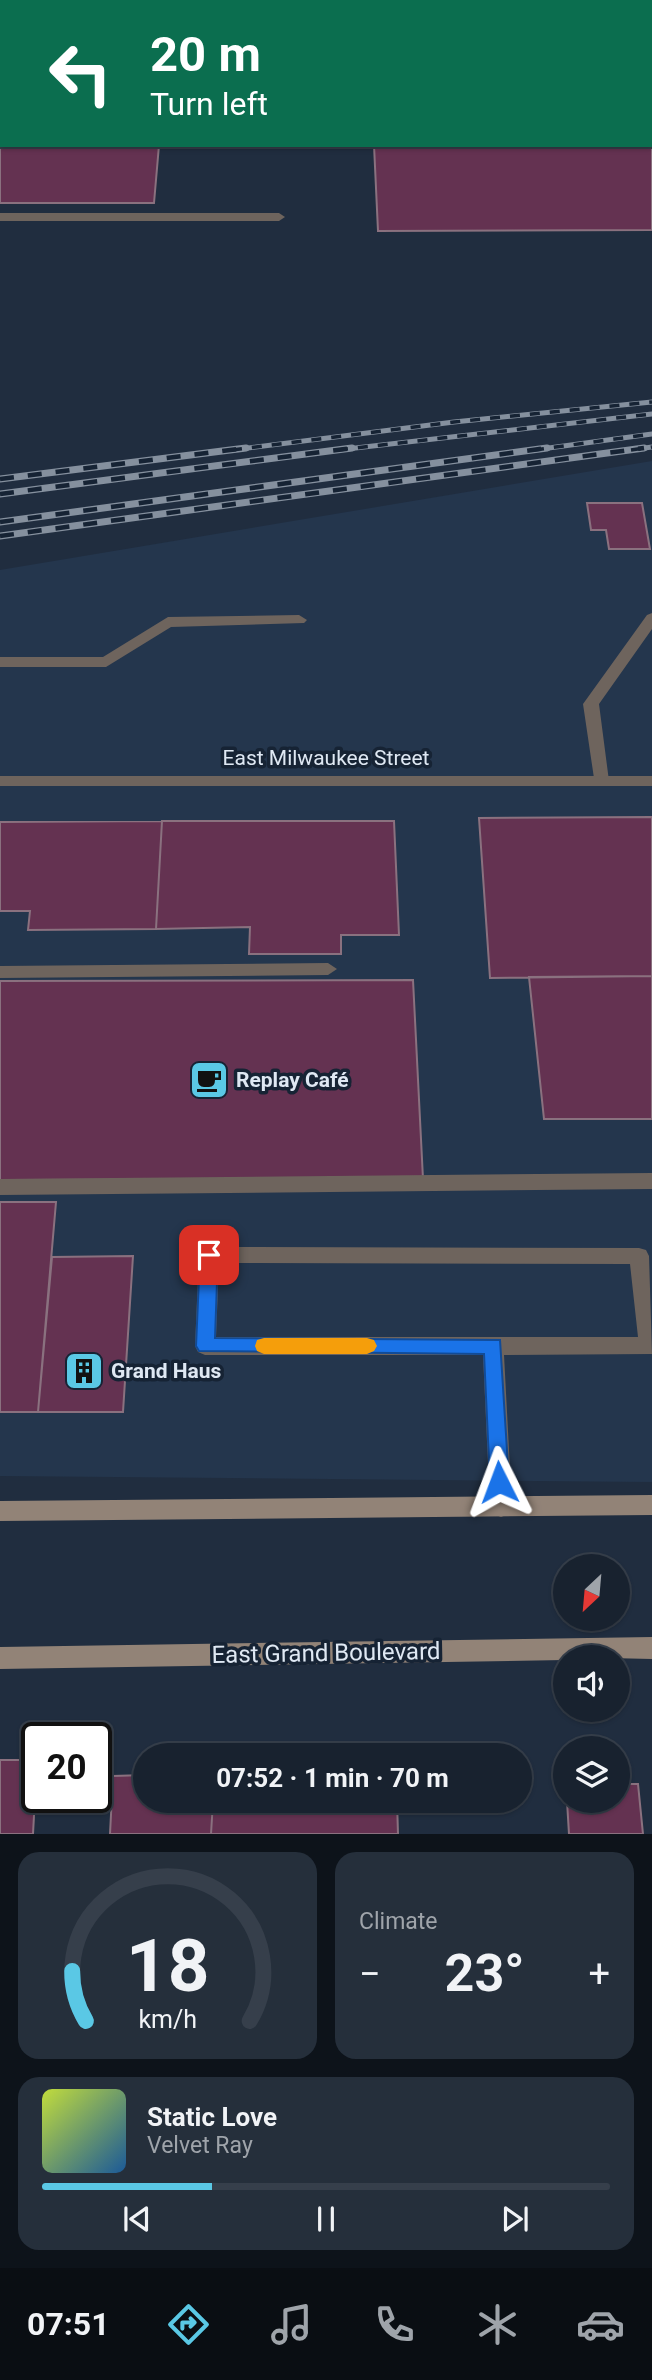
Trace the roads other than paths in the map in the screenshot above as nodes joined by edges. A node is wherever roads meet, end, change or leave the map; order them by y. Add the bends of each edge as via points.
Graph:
1 (0, 217) edge
2 (279, 217) dead end
3 (652, 618) edge
4 (299, 620) dead end
5 (0, 662) edge
6 (0, 781) edge
7 (601, 781) junction
8 (652, 781) edge
9 (328, 968) dead end
10 (0, 972) edge
11 (652, 1181) edge
12 (0, 1187) edge
13 (493, 1346) junction
14 (652, 1505) edge
15 (501, 1507) junction
16 (0, 1511) edge
17 (652, 1648) edge
18 (0, 1658) edge

1 - 2 street
3 - 7 street via 591,704
4 - 5 street via 169,622 106,662
6 - 7 street, East Milwaukee Street
7 - 8 street, East Milwaukee Street
9 - 10 street
11 - 12 street
13 - 13 street via 649,1346 639,1256 209,1255 205,1346
13 - 15 street
14 - 15 main road
15 - 16 main road
17 - 18 main road, East Grand Boulevard

